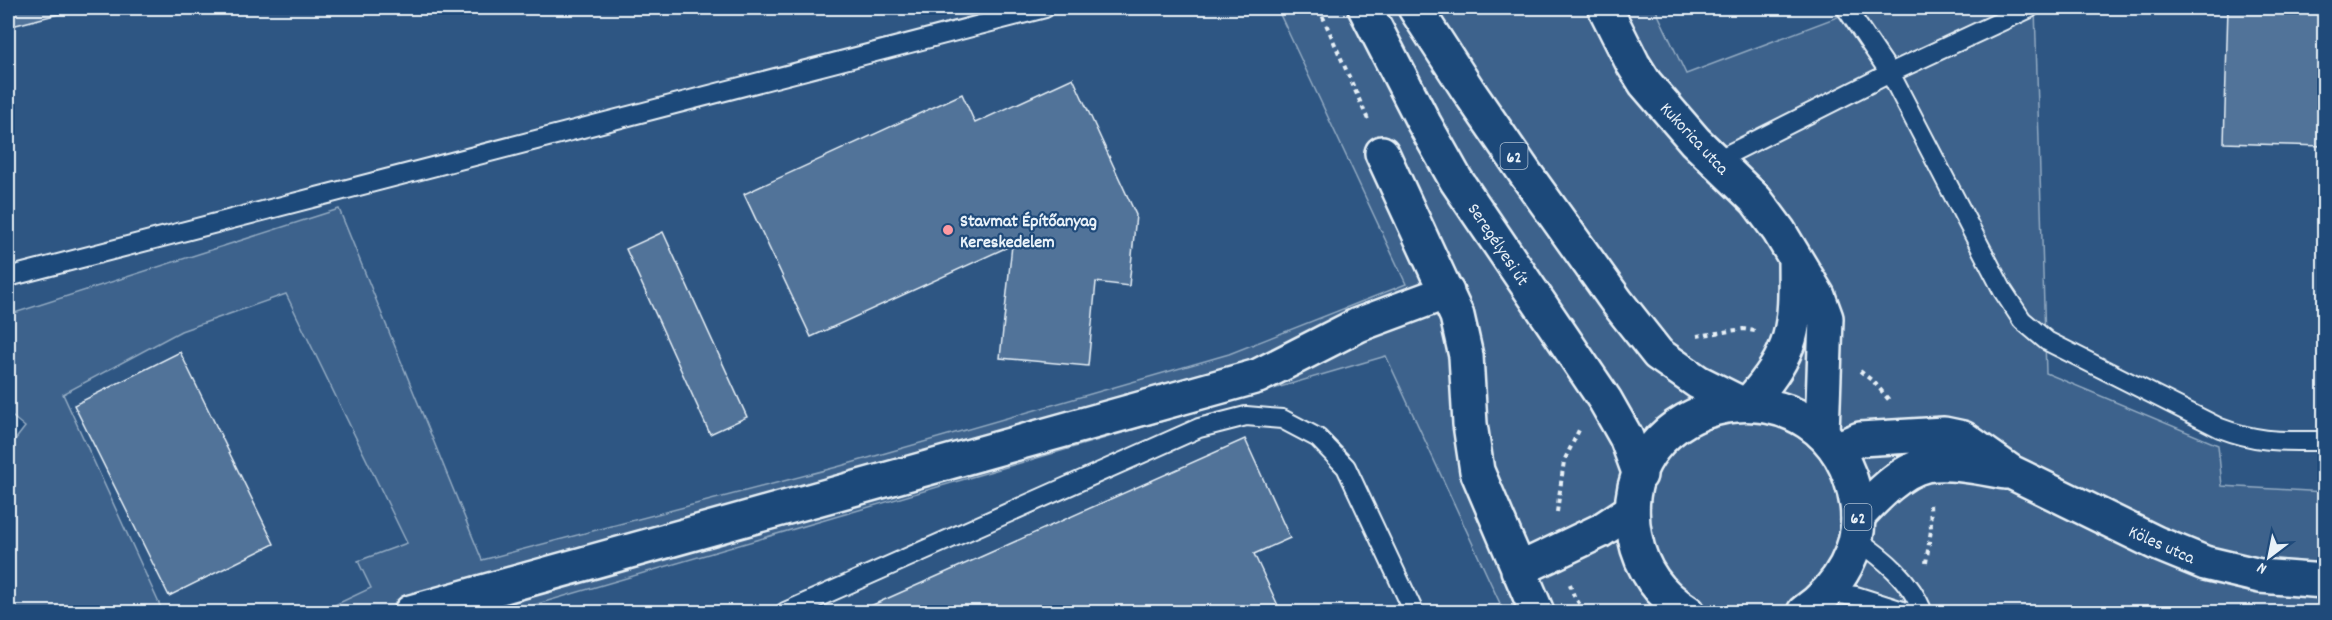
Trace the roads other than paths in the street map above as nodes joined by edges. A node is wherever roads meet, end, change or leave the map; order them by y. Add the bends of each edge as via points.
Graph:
1 (1045, 8) edge
2 (1365, 8) edge
3 (1415, 8) edge
4 (1605, 8) edge
5 (1846, 8) edge
6 (2030, 8) edge
7 (1890, 73) junction
8 (1382, 153) road end
9 (1715, 161) junction
10 (1795, 260) junction
11 (8, 277) edge
12 (1447, 292) junction
13 (1745, 403) junction
14 (1829, 441) junction
15 (2325, 441) edge
16 (2011, 472) junction
17 (1640, 475) junction
18 (1632, 510) junction
19 (1857, 527) junction
20 (1518, 570) junction
21 (2325, 581) edge
22 (1817, 605) edge
23 (1675, 610) edge
24 (411, 612) edge
25 (785, 612) edge
26 (1414, 612) edge
27 (1537, 612) edge
28 (1906, 612) edge
29 (1923, 612) edge

1 - 11 lane
2 - 17 street, Seregélyesi út via 1456,180 1605,400
3 - 13 street, 62 via 1525,173 1658,354 1698,382
4 - 9 street, Kukorica utca via 1645,83
5 - 7 lane
6 - 7 lane
7 - 9 lane
7 - 15 lane via 2003,291 2022,320 2047,341 2245,438
8 - 12 street
9 - 10 street, Kukorica utca via 1756,200
10 - 13 street, Kukorica utca via 1792,336 1768,382
10 - 14 street, Kukorica utca via 1818,296 1826,318
12 - 20 street via 1466,356 1477,471
12 - 24 street via 1358,326 1258,376
13 - 14 street, 62 via 1788,412
13 - 17 street, 62 via 1703,411 1672,430 1648,458
14 - 16 street, Köles utca via 1944,434 1963,438
14 - 19 street, 62 via 1847,467 1854,487
16 - 19 street, Köles utca via 1924,465 1878,494
16 - 21 street, Köles utca via 2205,563 2260,576
17 - 18 street, 62
18 - 20 street via 1600,531
18 - 23 street, 62 via 1643,563
19 - 22 street, 62 via 1846,568
19 - 29 lane via 1916,593
20 - 27 street
22 - 28 lane via 1856,596
25 - 26 lane via 1199,428 1246,416 1282,419 1318,438 1346,467

